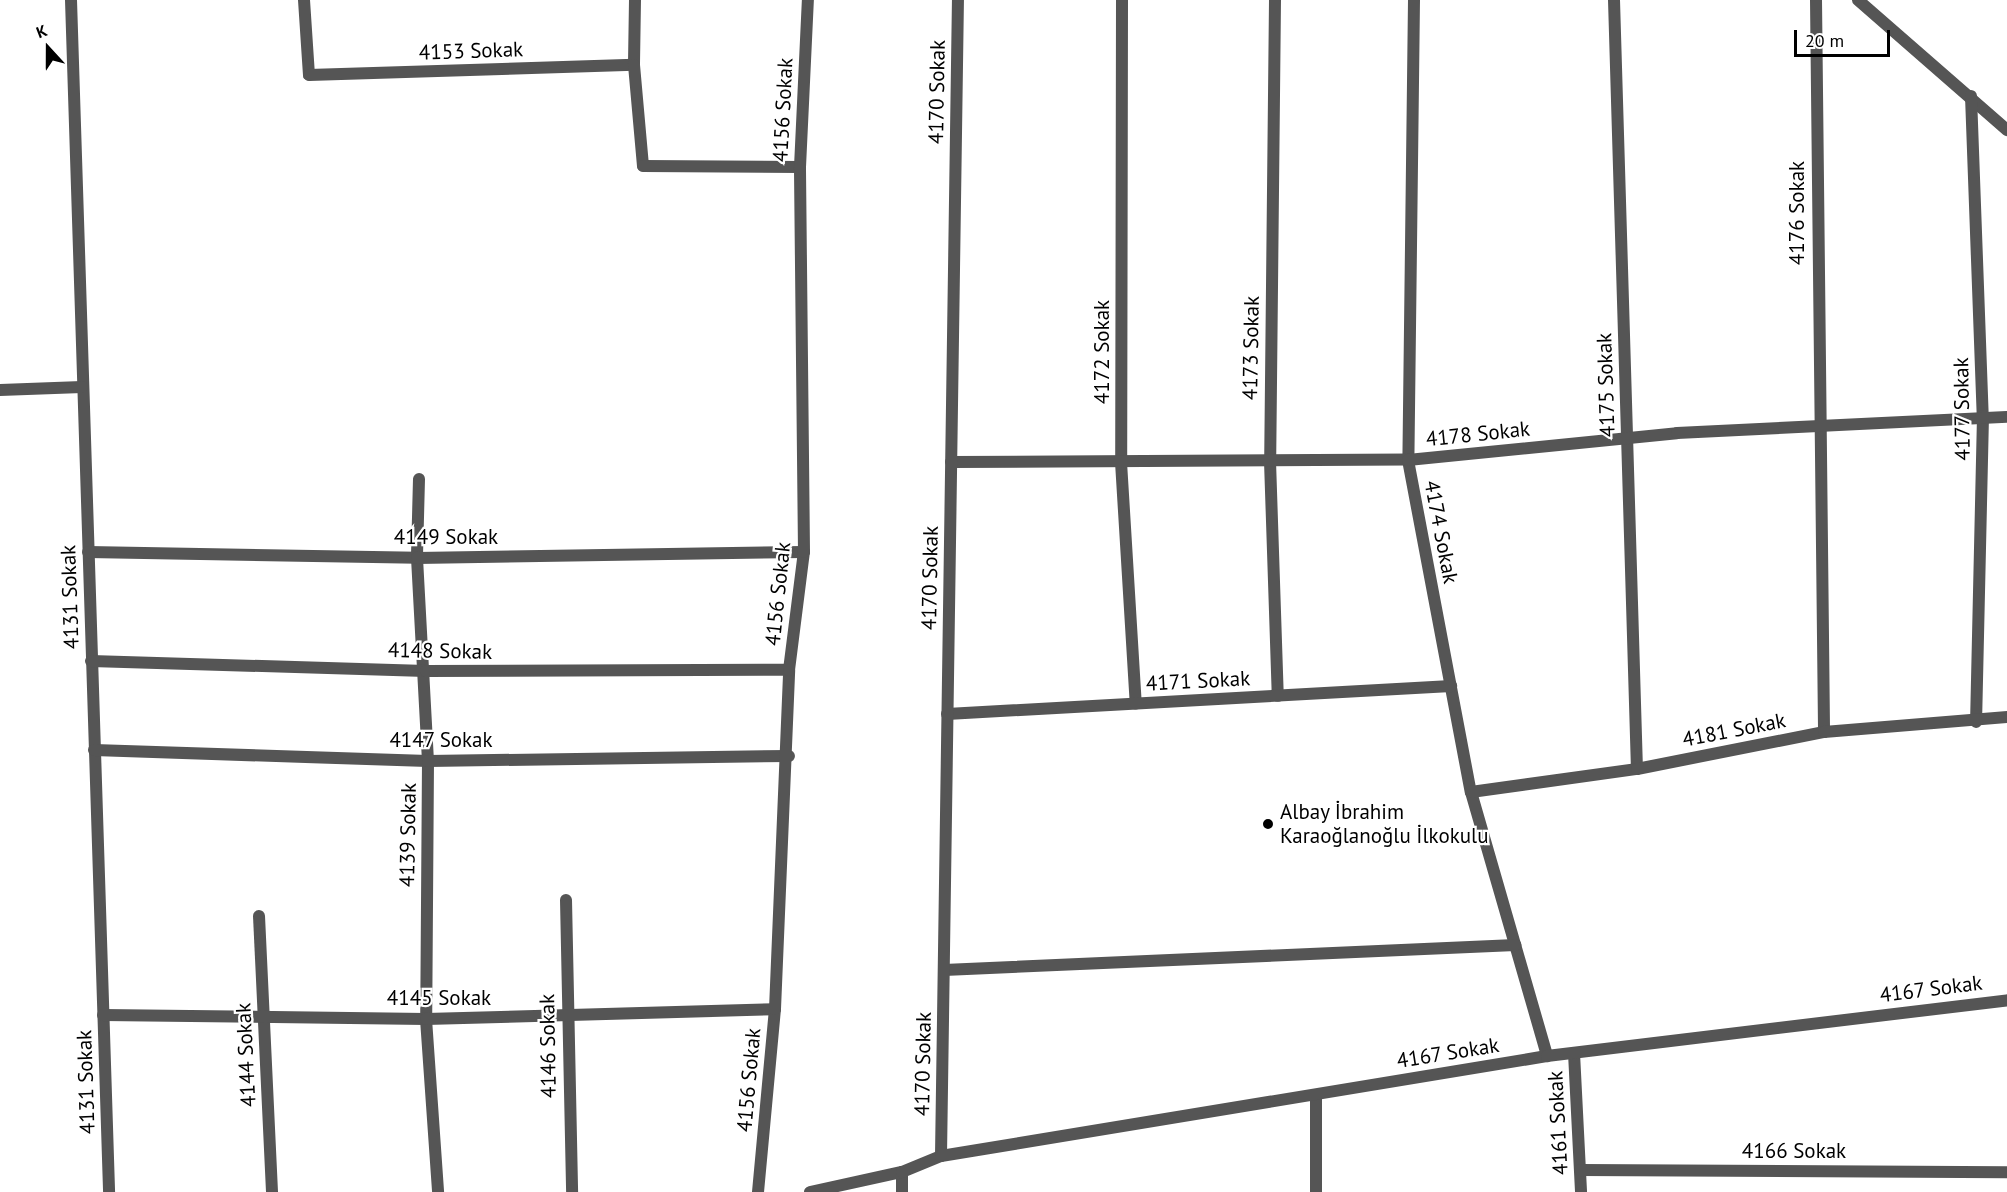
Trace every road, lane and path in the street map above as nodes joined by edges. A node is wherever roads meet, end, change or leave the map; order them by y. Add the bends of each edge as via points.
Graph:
1 (71, 0) edge
2 (304, 0) edge
3 (635, 0) edge
4 (808, 0) edge
5 (958, 0) edge
6 (1122, 0) edge
7 (1275, 0) edge
8 (1414, 0) edge
9 (1614, 0) edge
10 (1816, 0) edge
11 (1858, 0) edge
12 (634, 65) junction
13 (1971, 96) junction
14 (2007, 130) edge
15 (800, 167) junction
16 (82, 387) junction
17 (0, 390) edge
18 (1983, 416) junction
19 (2007, 417) edge
20 (1817, 427) junction
21 (1627, 438) junction
22 (1408, 460) junction
23 (1270, 461) junction
24 (951, 462) junction
25 (1121, 462) junction
26 (419, 479) dead end
27 (87, 552) junction
28 (804, 552) junction
29 (417, 558) junction
30 (91, 661) junction
31 (789, 670) junction
32 (426, 671) junction
33 (1451, 686) junction
34 (1278, 696) junction
35 (1136, 704) junction
36 (947, 714) junction
37 (2007, 717) edge
38 (1976, 722) junction
39 (1824, 732) junction
40 (94, 750) junction
41 (789, 756) junction
42 (428, 761) junction
43 (1637, 769) junction
44 (1471, 792) junction
45 (566, 900) dead end
46 (259, 916) dead end
47 (1515, 945) junction
48 (944, 970) junction
49 (2007, 999) edge
50 (775, 1009) junction
51 (103, 1015) junction
52 (264, 1015) junction
53 (566, 1016) junction
54 (426, 1019) junction
55 (1574, 1053) junction
56 (1547, 1056) junction
57 (1316, 1095) junction
58 (941, 1156) junction
59 (1580, 1170) junction
60 (902, 1172) junction
61 (2007, 1172) edge
62 (109, 1192) edge
63 (272, 1192) edge
64 (438, 1192) edge
65 (572, 1192) edge
66 (758, 1192) edge
67 (810, 1192) edge
68 (902, 1192) edge
69 (1317, 1192) edge
70 (1581, 1192) edge

1 - 16 street, 4131 Sokak
2 - 12 street, 4153 Sokak via 309,75
3 - 12 street
4 - 15 street, 4156 Sokak
5 - 24 street, 4170 Sokak
6 - 25 street, 4172 Sokak
7 - 23 street, 4173 Sokak
8 - 22 street, 4174 Sokak
9 - 21 street, 4175 Sokak
10 - 20 street, 4176 Sokak
11 - 13 street
12 - 15 street via 643,166
13 - 14 street
13 - 18 street, 4177 Sokak
15 - 28 street, 4156 Sokak
16 - 17 street
16 - 27 street, 4131 Sokak
18 - 19 street, 4178 Sokak
18 - 20 street, 4178 Sokak
18 - 38 street, 4177 Sokak
20 - 21 street, 4178 Sokak
20 - 39 street, 4176 Sokak
21 - 22 street, 4178 Sokak
21 - 43 street, 4175 Sokak
22 - 23 street, 4178 Sokak
22 - 33 street, 4174 Sokak
23 - 25 street, 4178 Sokak
23 - 34 street, 4173 Sokak
24 - 25 street, 4178 Sokak
24 - 36 street, 4170 Sokak
25 - 35 street, 4172 Sokak
26 - 29 street, 4139 Sokak
27 - 29 street, 4149 Sokak
27 - 30 street, 4131 Sokak
28 - 29 street, 4149 Sokak
28 - 31 street, 4156 Sokak
29 - 32 street, 4139 Sokak
30 - 32 street, 4148 Sokak
30 - 40 street, 4131 Sokak
31 - 32 street, 4148 Sokak
31 - 41 street, 4156 Sokak
32 - 42 street, 4139 Sokak
33 - 34 street, 4171 Sokak
33 - 44 street, 4174 Sokak
34 - 35 street, 4171 Sokak
35 - 36 street, 4171 Sokak
36 - 48 street, 4170 Sokak
37 - 38 street, 4181 Sokak
38 - 39 street, 4181 Sokak
39 - 43 street, 4181 Sokak
40 - 42 street, 4147 Sokak
40 - 51 street, 4131 Sokak
41 - 42 street, 4147 Sokak
41 - 50 street, 4156 Sokak
42 - 54 street, 4139 Sokak
43 - 44 street, 4181 Sokak
44 - 47 street, 4174 Sokak
45 - 53 street, 4146 Sokak
46 - 52 street, 4144 Sokak
47 - 48 street
47 - 56 street, 4174 Sokak
48 - 58 street, 4170 Sokak
49 - 55 street, 4167 Sokak
50 - 53 street, 4145 Sokak
50 - 66 street, 4156 Sokak
51 - 52 street, 4145 Sokak
51 - 62 street, 4131 Sokak
52 - 54 street, 4145 Sokak
52 - 63 street, 4144 Sokak
53 - 54 street, 4145 Sokak
53 - 65 street, 4146 Sokak
54 - 64 street, 4139 Sokak
55 - 56 street, 4167 Sokak
55 - 59 street, 4161 Sokak
56 - 57 street, 4167 Sokak
57 - 58 street, 4167 Sokak
57 - 69 street
58 - 60 street, 4167 Sokak
59 - 61 street, 4166 Sokak
59 - 70 street, 4161 Sokak
60 - 67 street
60 - 68 street

